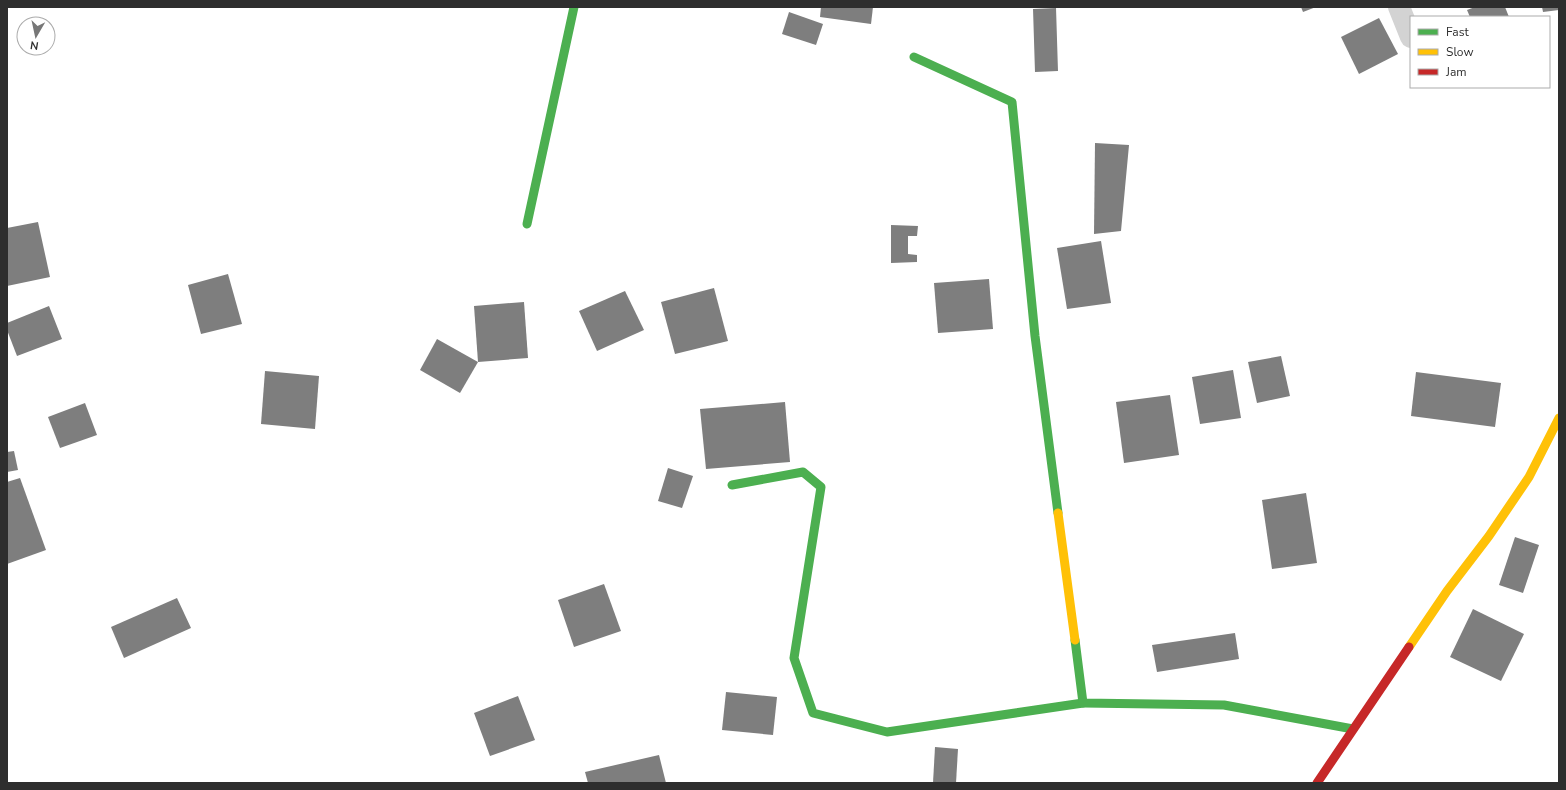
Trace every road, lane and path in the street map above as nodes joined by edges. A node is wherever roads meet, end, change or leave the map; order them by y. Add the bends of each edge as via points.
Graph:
1 (574, 7) edge
2 (1399, 7) edge
3 (1410, 34) edge
4 (914, 57) dead end
5 (527, 224) dead end
6 (1559, 418) edge
7 (732, 485) dead end
8 (1083, 703) junction
9 (1353, 729) junction
10 (1317, 783) edge

1 - 5 street
2 - 3 street
4 - 8 street via 1012,102 1036,336
6 - 9 street via 1529,477
7 - 8 street via 803,472 821,487 794,658 813,713 887,732
8 - 9 street via 1224,705
9 - 10 street

